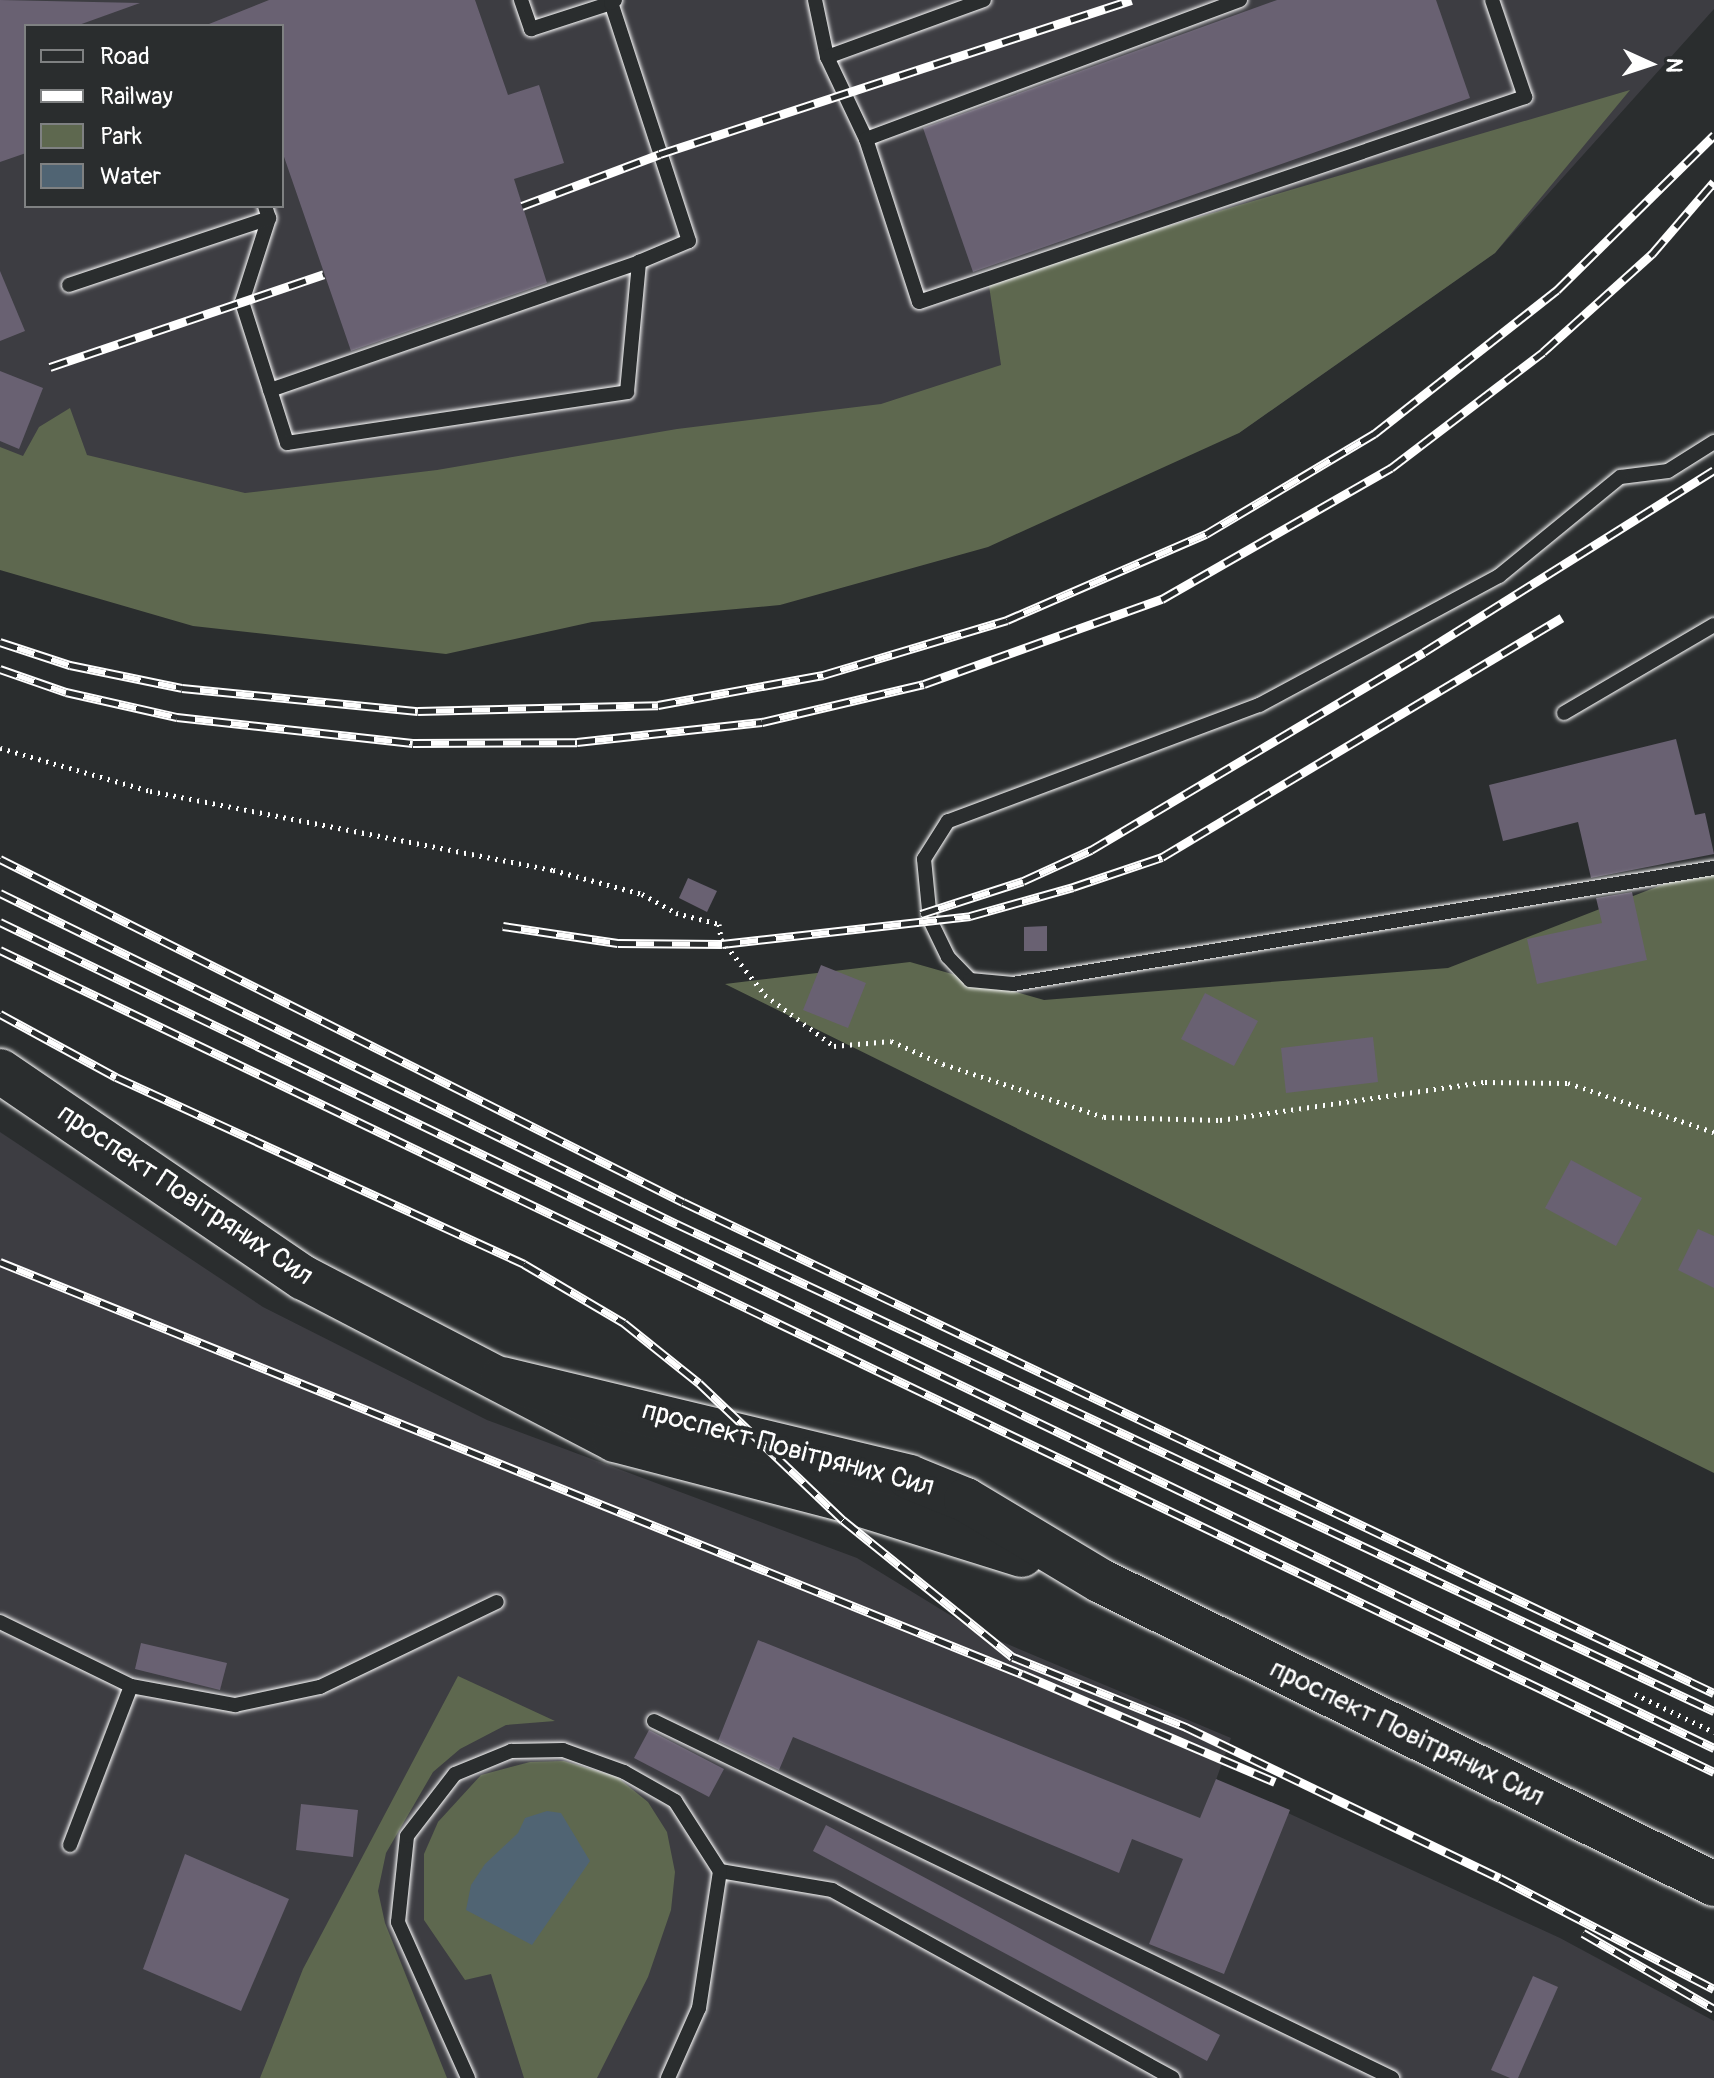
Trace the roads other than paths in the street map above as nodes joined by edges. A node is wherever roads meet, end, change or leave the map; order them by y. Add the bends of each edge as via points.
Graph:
1 (521, 0) edge
2 (815, 0) edge
3 (984, 0) edge
4 (1240, 0) edge
5 (1492, 0) edge
6 (613, 2) edge
7 (827, 57) junction
8 (866, 139) junction
9 (267, 212) edge
10 (639, 262) junction
11 (69, 285) dead end
12 (270, 390) junction
13 (1714, 442) edge
14 (1714, 625) edge
15 (1564, 713) dead end
16 (1714, 868) edge
17 (0, 1071) edge
18 (497, 1602) dead end
19 (0, 1622) edge
20 (131, 1686) junction
21 (654, 1721) dead end
22 (70, 1845) dead end
23 (720, 1871) junction
24 (1714, 1884) edge
25 (468, 2078) edge
26 (668, 2078) edge
27 (1173, 2078) edge
28 (1392, 2078) edge

1 - 6 lane via 531,29
2 - 7 lane
3 - 7 lane
4 - 8 lane
5 - 8 lane via 1525,97 919,302
6 - 10 lane via 689,241
7 - 8 lane
9 - 11 lane
9 - 12 lane via 242,302
10 - 12 lane
10 - 12 lane via 627,392 287,443
13 - 16 lane via 1668,471 1620,477 1499,576 1259,705 948,821 924,859 930,920 948,957 970,980 1013,984
14 - 15 lane
17 - 24 main road, проспект Повітряних Сил via 304,1278 502,1379 909,1477 966,1500 1101,1581
18 - 20 lane via 320,1687 277,1700 235,1705
19 - 20 lane
20 - 22 lane
21 - 28 lane
23 - 25 lane via 675,1801 624,1772 563,1750 511,1751 455,1774 407,1836 398,1922
23 - 26 lane via 699,2008
23 - 27 lane via 832,1890

